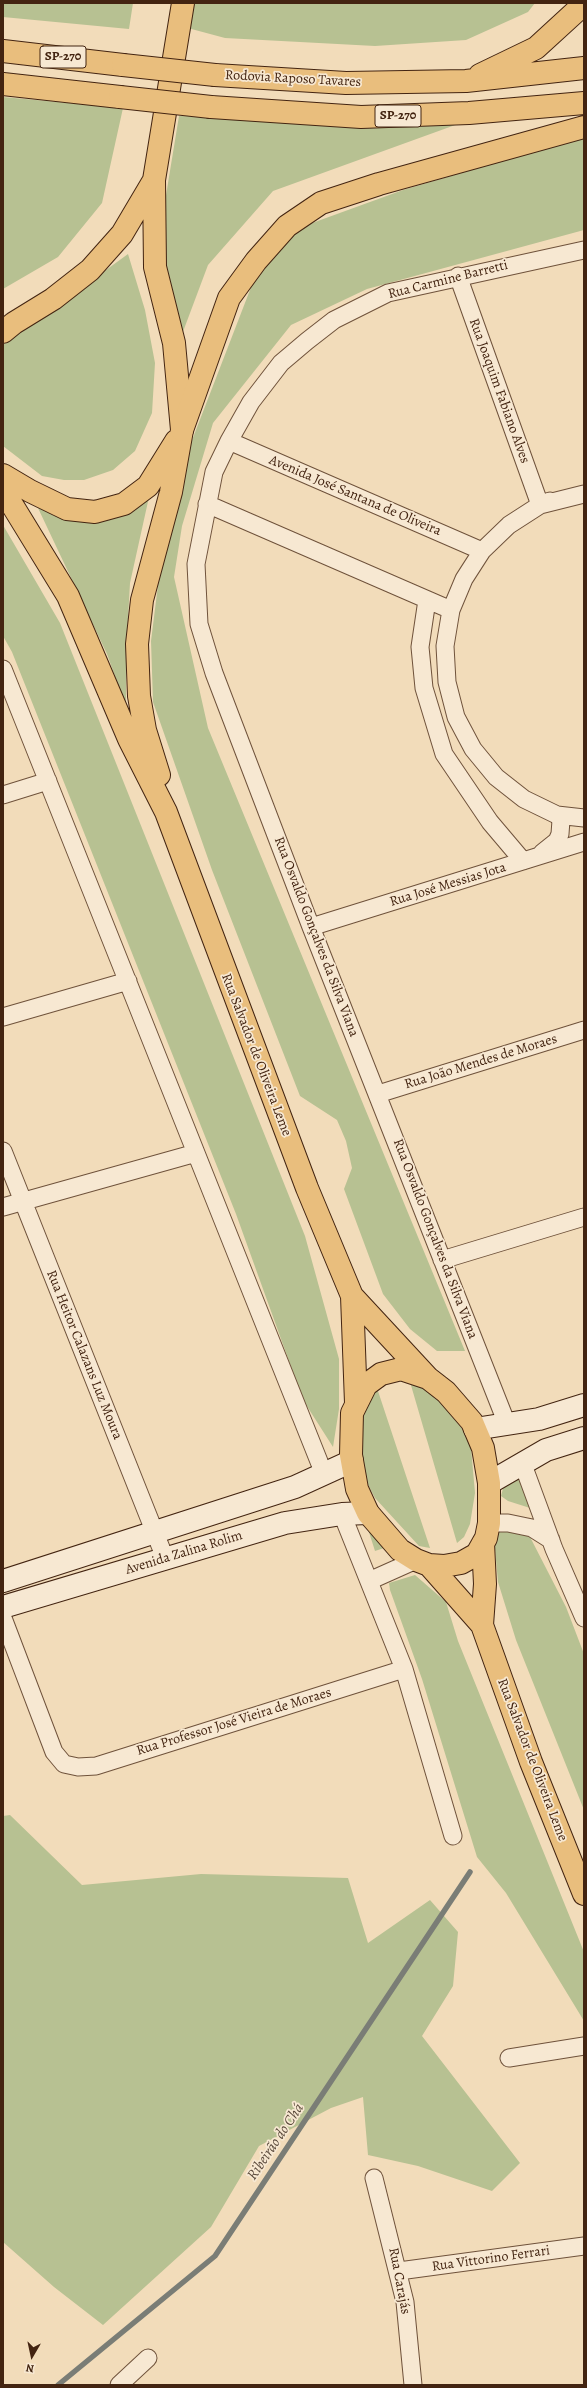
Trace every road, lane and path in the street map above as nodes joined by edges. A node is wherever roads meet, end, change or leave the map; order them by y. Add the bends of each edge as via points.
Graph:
1 (183, 3) edge
2 (584, 4) edge
3 (3, 43) edge
4 (3, 51) edge
5 (70, 58) junction
6 (584, 68) edge
7 (466, 81) junction
8 (3, 84) edge
9 (584, 103) edge
10 (584, 127) edge
11 (154, 180) junction
12 (584, 250) edge
13 (458, 276) junction
14 (3, 332) edge
15 (182, 430) junction
16 (229, 441) junction
17 (3, 475) edge
18 (584, 485) edge
19 (3, 490) edge
20 (584, 494) edge
21 (207, 504) junction
22 (540, 505) junction
23 (482, 551) junction
24 (427, 600) junction
25 (451, 610) junction
26 (3, 669) edge
27 (48, 782) junction
28 (3, 795) edge
29 (166, 812) junction
30 (557, 815) junction
31 (584, 818) edge
32 (584, 842) edge
33 (528, 860) junction
34 (311, 927) junction
35 (128, 981) junction
36 (3, 1017) edge
37 (584, 1030) edge
38 (378, 1094) junction
39 (3, 1151) edge
40 (196, 1153) junction
41 (22, 1201) junction
42 (3, 1207) edge
43 (584, 1218) edge
44 (442, 1260) junction
45 (352, 1296) junction
46 (428, 1378) junction
47 (356, 1403) junction
48 (584, 1405) edge
49 (507, 1424) junction
50 (475, 1429) junction
51 (584, 1438) edge
52 (352, 1461) junction
53 (522, 1462) junction
54 (324, 1474) junction
55 (489, 1483) junction
56 (368, 1513) junction
57 (342, 1514) junction
58 (156, 1533) junction
59 (486, 1533) junction
60 (551, 1540) junction
61 (165, 1558) junction
62 (423, 1563) junction
63 (3, 1581) edge
64 (369, 1581) junction
65 (3, 1607) edge
66 (3, 1618) edge
67 (584, 1618) edge
68 (482, 1625) junction
69 (404, 1669) junction
70 (454, 1836) dead end
71 (584, 1894) edge
72 (584, 2046) edge
73 (508, 2058) dead end
74 (374, 2178) dead end
75 (584, 2246) edge
76 (399, 2272) junction
77 (148, 2358) dead end
78 (119, 2385) edge
79 (413, 2385) edge

1 - 11 main road
2 - 7 main road via 536,48
3 - 5 main road
4 - 5 main road, Rodovia Raposo Tavares / SP-270
5 - 7 main road, Rodovia Raposo Tavares / SP-270, bridge via 215,75 346,83
6 - 7 main road, Rodovia Raposo Tavares / SP-270
8 - 9 main road, SP-270, bridge via 211,107 361,117 469,113
10 - 15 main road via 379,184 321,203 287,226 256,261 230,298
11 - 14 main road via 122,234 90,270 53,299
11 - 15 main road via 155,267 174,343
12 - 13 street, Rua Carmine Barretti
13 - 16 street, Rua Carmine Barretti via 388,293 334,320 281,363 251,402
13 - 22 street, Rua Joaquim Fabiano Alves
15 - 17 main road via 148,486 124,504 95,512 67,509 30,492
15 - 29 main road via 171,492 142,600 137,644 139,696
16 - 21 street, Rua Osvaldo Gonçalves da Silva Viana via 214,472
16 - 23 street, Avenida José Santana de Oliveira
18 - 22 street
19 - 29 main road via 68,596 129,739
20 - 22 street
21 - 24 street
21 - 34 street, Rua Osvaldo Gonçalves da Silva Viana via 196,564 199,624 214,673
22 - 23 street via 509,525
23 - 25 street via 464,579
24 - 25 street
24 - 33 street via 420,647 424,688 444,754 490,822
25 - 30 street via 445,646 447,682 459,723 473,749 496,777 524,799
26 - 27 street
27 - 28 street
27 - 35 street
29 - 45 main road, Rua Salvador de Oliveira Leme via 307,1188
30 - 31 street
30 - 33 street via 561,820 557,841
32 - 33 street, Rua José Messias Jota
33 - 34 street, Rua José Messias Jota
34 - 38 street, Rua Osvaldo Gonçalves da Silva Viana
35 - 36 street
35 - 40 street
37 - 38 street, Rua João Mendes de Moraes
38 - 44 street, Rua Osvaldo Gonçalves da Silva Viana
39 - 41 street, Rua Heitor Calazans Luz Moura
40 - 41 street
40 - 54 street
41 - 42 street
41 - 58 street, Rua Heitor Calazans Luz Moura
43 - 44 street
44 - 49 street, Rua Osvaldo Gonçalves da Silva Viana
45 - 46 main road
45 - 47 main road
46 - 47 main road via 401,1369 381,1374 366,1385
46 - 50 main road via 464,1410
47 - 52 main road via 350,1433
48 - 49 main road via 539,1419
49 - 50 main road
50 - 55 main road via 483,1448
51 - 53 main road via 546,1450
52 - 54 main road, Avenida Zalina Rolim
52 - 56 main road via 357,1490
53 - 55 main road
53 - 60 street
54 - 58 main road, Avenida Zalina Rolim via 290,1489
55 - 59 main road
56 - 57 main road, Avenida Zalina Rolim
56 - 62 main road via 400,1550
57 - 61 main road, Avenida Zalina Rolim via 285,1522
57 - 64 street
58 - 61 street, Rua Heitor Calazans Luz Moura
58 - 63 main road, Avenida Zalina Rolim
59 - 60 street via 508,1523 532,1528
59 - 62 main road via 477,1554 461,1564 444,1566
59 - 68 main road
60 - 67 street
61 - 65 main road, Avenida Zalina Rolim
62 - 64 street
62 - 68 main road
64 - 69 street
66 - 69 street, Rua Professor José Vieira de Moraes via 54,1752 64,1764 78,1767 96,1766
68 - 71 main road, Rua Salvador de Oliveira Leme via 531,1762
69 - 70 street
72 - 73 street
74 - 76 street, Rua Carajás
75 - 76 street, Rua Vittorino Ferrari
76 - 79 street, Rua Carajás
77 - 78 street

